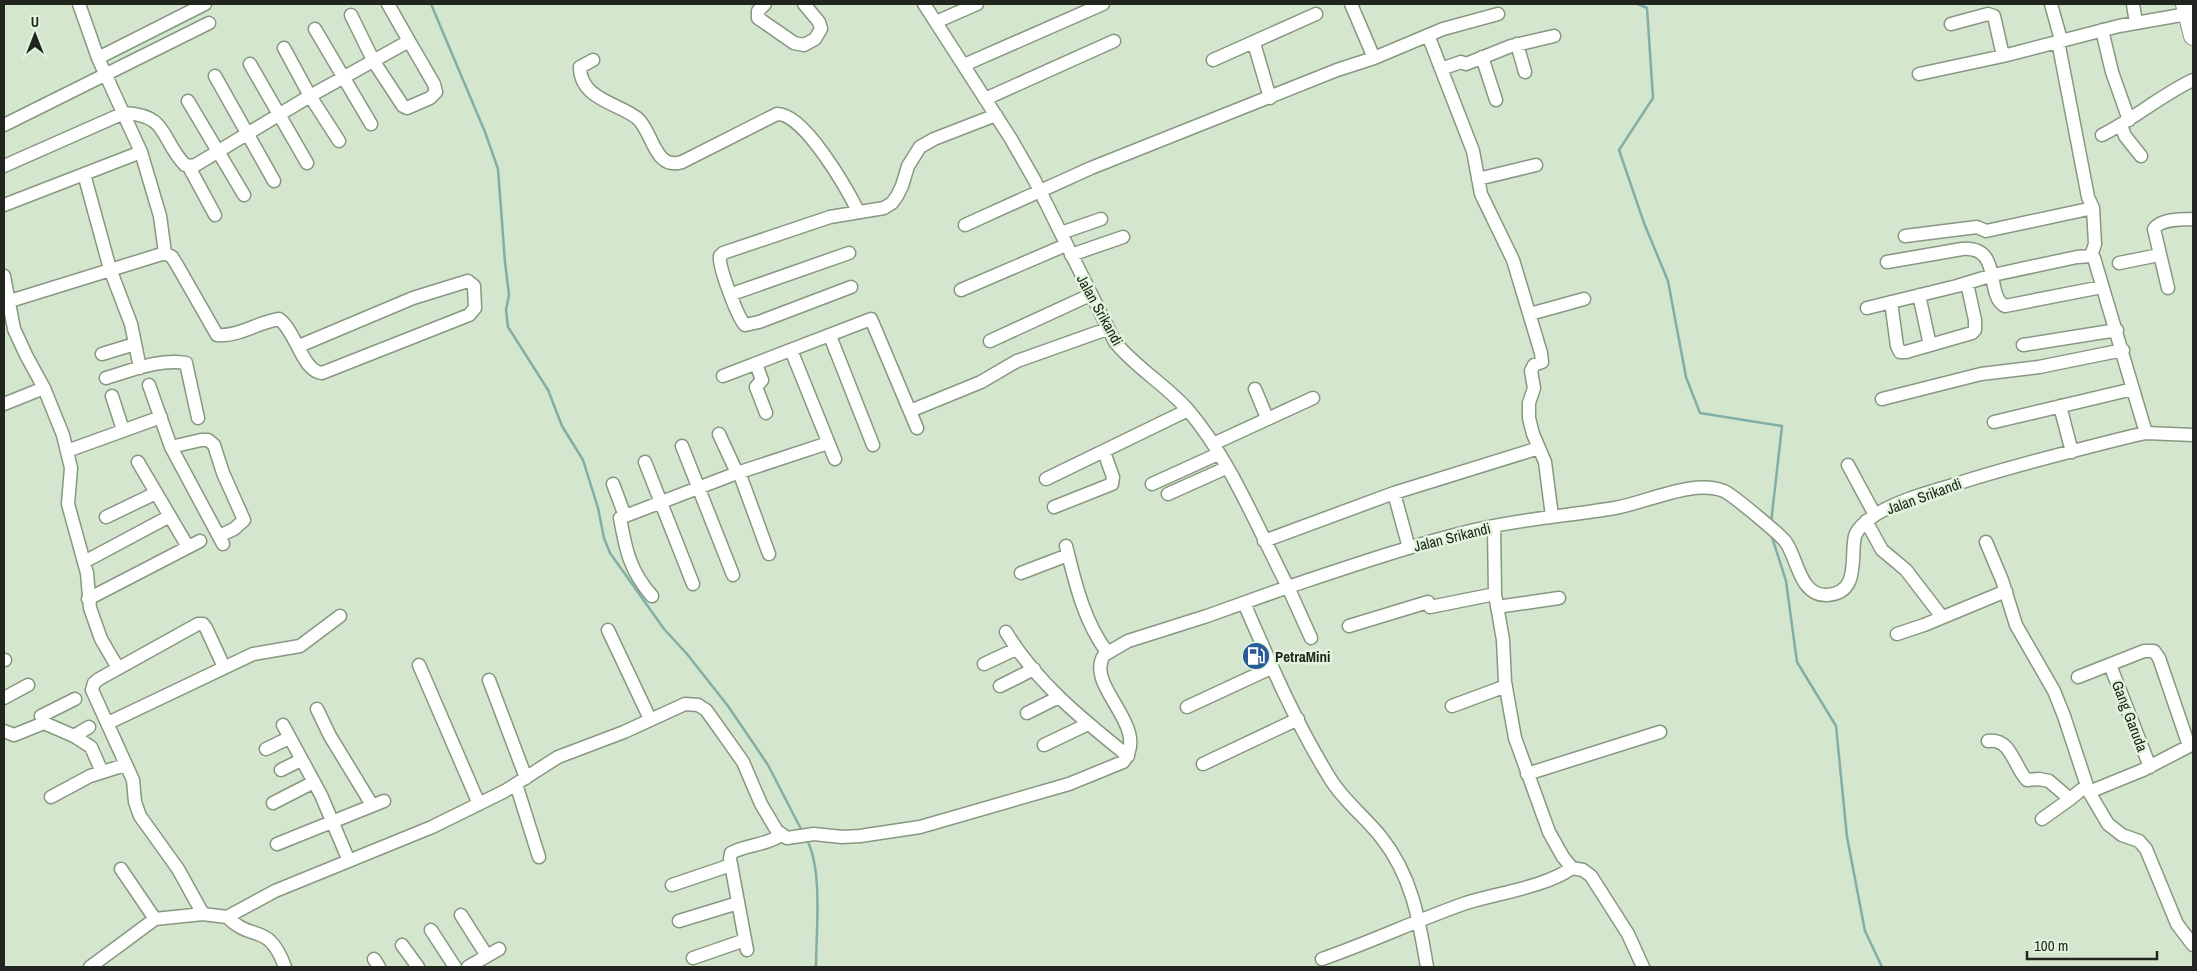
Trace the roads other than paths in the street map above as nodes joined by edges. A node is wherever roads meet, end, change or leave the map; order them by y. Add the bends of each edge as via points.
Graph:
1 (79, 4) edge
2 (388, 4) edge
3 (765, 4) edge
4 (804, 4) edge
5 (924, 4) edge
6 (977, 4) edge
7 (1103, 4) edge
8 (1352, 4) edge
9 (2051, 4) edge
10 (2133, 4) edge
11 (200, 5) edge
12 (2186, 9) edge
13 (1316, 14) dead end
14 (1498, 14) dead end
15 (351, 15) dead end
16 (936, 22) junction
17 (209, 23) dead end
18 (1951, 24) dead end
19 (2136, 24) junction
20 (315, 29) dead end
21 (2102, 30) junction
22 (1435, 32) junction
23 (1554, 36) dead end
24 (2193, 36) edge
25 (2059, 40) junction
26 (1114, 41) dead end
27 (409, 42) junction
28 (1254, 43) junction
29 (1517, 44) junction
30 (284, 48) dead end
31 (2003, 56) junction
32 (1482, 57) junction
33 (98, 58) junction
34 (1374, 58) junction
35 (594, 60) dead end
36 (1212, 60) dead end
37 (374, 62) junction
38 (250, 64) dead end
39 (964, 65) junction
40 (1441, 69) junction
41 (1525, 72) dead end
42 (1919, 74) dead end
43 (106, 75) junction
44 (215, 76) dead end
45 (344, 77) junction
46 (2193, 80) edge
47 (310, 96) junction
48 (1270, 98) junction
49 (985, 99) junction
50 (1496, 100) dead end
51 (188, 101) dead end
52 (124, 113) junction
53 (280, 114) junction
54 (996, 115) junction
55 (2125, 123) junction
56 (371, 124) dead end
57 (4, 125) edge
58 (248, 133) junction
59 (2102, 135) dead end
60 (339, 141) dead end
61 (141, 152) junction
62 (217, 152) junction
63 (2141, 156) dead end
64 (308, 163) dead end
65 (1536, 165) dead end
66 (4, 166) edge
67 (189, 167) junction
68 (84, 174) junction
69 (1478, 179) junction
70 (274, 181) dead end
71 (1040, 192) junction
72 (244, 195) dead end
73 (4, 205) edge
74 (2093, 208) junction
75 (858, 212) junction
76 (215, 215) dead end
77 (1101, 219) dead end
78 (2193, 219) edge
79 (964, 225) dead end
80 (1905, 236) dead end
81 (1123, 237) dead end
82 (1066, 244) junction
83 (165, 253) junction
84 (849, 253) dead end
85 (2159, 255) junction
86 (2091, 256) junction
87 (1887, 262) dead end
88 (2119, 263) dead end
89 (110, 269) junction
90 (1993, 275) junction
91 (4, 276) edge
92 (1967, 283) junction
93 (851, 287) dead end
94 (2102, 287) junction
95 (2168, 288) dead end
96 (960, 290) dead end
97 (732, 294) junction
98 (1090, 295) junction
99 (1919, 295) junction
100 (1584, 299) dead end
101 (10, 301) junction
102 (1891, 302) junction
103 (1867, 308) dead end
104 (1530, 314) junction
105 (1107, 328) junction
106 (2117, 330) junction
107 (830, 336) junction
108 (990, 341) dead end
109 (135, 344) junction
110 (1930, 345) junction
111 (2024, 345) dead end
112 (299, 346) junction
113 (791, 350) junction
114 (2123, 350) junction
115 (102, 354) dead end
116 (756, 364) junction
117 (140, 368) junction
118 (723, 376) dead end
119 (106, 378) dead end
120 (150, 385) dead end
121 (44, 388) junction
122 (1255, 389) dead end
123 (2133, 389) junction
124 (112, 396) dead end
125 (1313, 398) dead end
126 (1882, 399) dead end
127 (4, 404) edge
128 (2060, 406) junction
129 (1188, 410) junction
130 (910, 411) junction
131 (766, 413) dead end
132 (161, 417) junction
133 (198, 418) dead end
134 (1267, 418) junction
135 (1994, 422) dead end
136 (917, 428) dead end
137 (123, 430) junction
138 (2146, 433) junction
139 (719, 434) dead end
140 (2193, 435) edge
141 (828, 443) junction
142 (872, 445) dead end
143 (682, 446) dead end
144 (171, 447) junction
145 (1539, 448) junction
146 (1216, 449) junction
147 (67, 451) junction
148 (1104, 452) junction
149 (2072, 452) junction
150 (835, 459) dead end
151 (138, 462) dead end
152 (645, 462) dead end
153 (1848, 465) dead end
154 (1226, 468) junction
155 (738, 473) junction
156 (1046, 479) dead end
157 (613, 484) dead end
158 (1152, 484) dead end
159 (699, 488) junction
160 (156, 493) junction
161 (1394, 493) junction
162 (1168, 494) dead end
163 (661, 502) junction
164 (1054, 507) dead end
165 (170, 516) junction
166 (625, 516) junction
167 (1552, 516) junction
168 (106, 517) dead end
169 (1871, 518) junction
170 (1494, 526) junction
171 (200, 541) dead end
172 (1264, 541) junction
173 (1986, 542) dead end
174 (188, 547) junction
175 (1409, 548) junction
176 (769, 554) dead end
177 (84, 562) junction
178 (1021, 573) dead end
179 (733, 575) dead end
180 (693, 584) dead end
181 (1288, 587) junction
182 (2006, 591) junction
183 (1495, 594) junction
184 (652, 596) dead end
185 (1559, 598) dead end
186 (88, 599) junction
187 (1244, 603) junction
188 (1497, 608) junction
189 (340, 616) dead end
190 (1942, 618) junction
191 (1349, 626) dead end
192 (608, 630) dead end
193 (1006, 632) dead end
194 (1897, 634) dead end
195 (1311, 638) dead end
196 (1016, 649) junction
197 (1107, 652) junction
198 (984, 664) dead end
199 (418, 665) dead end
200 (2110, 665) junction
201 (224, 667) junction
202 (118, 668) junction
203 (1271, 668) junction
204 (1034, 669) junction
205 (2078, 677) dead end
206 (489, 680) dead end
207 (28, 685) dead end
208 (1000, 686) dead end
209 (1506, 686) junction
210 (1059, 697) junction
211 (4, 698) edge
212 (75, 699) dead end
213 (1452, 706) dead end
214 (1187, 707) dead end
215 (317, 709) dead end
216 (1027, 713) dead end
217 (650, 719) junction
218 (1298, 719) junction
219 (44, 723) junction
220 (108, 723) junction
221 (1088, 724) junction
222 (283, 725) dead end
223 (89, 727) dead end
224 (4, 731) edge
225 (1660, 732) dead end
226 (74, 736) junction
227 (289, 738) junction
228 (1988, 740) dead end
229 (1044, 745) dead end
230 (2191, 745) edge
231 (266, 749) dead end
232 (1128, 756) junction
233 (302, 760) junction
234 (1203, 764) dead end
235 (125, 765) junction
236 (2150, 767) junction
237 (280, 770) dead end
238 (102, 772) junction
239 (1527, 774) junction
240 (521, 781) junction
241 (314, 782) junction
242 (2087, 789) junction
243 (52, 797) dead end
244 (2070, 799) junction
245 (273, 803) dead end
246 (479, 804) junction
247 (2042, 819) dead end
248 (334, 821) junction
249 (787, 836) junction
250 (277, 844) dead end
251 (540, 857) dead end
252 (349, 862) junction
253 (731, 865) junction
254 (1572, 868) junction
255 (121, 870) dead end
256 (672, 885) dead end
257 (738, 902) junction
258 (203, 914) junction
259 (462, 915) dead end
260 (227, 917) junction
261 (155, 919) junction
262 (1418, 920) junction
263 (679, 921) dead end
264 (431, 930) dead end
265 (2193, 945) edge
266 (402, 946) dead end
267 (499, 949) dead end
268 (693, 958) dead end
269 (488, 960) edge
270 (1328, 961) edge
271 (1638, 966) edge
272 (90, 967) edge
273 (285, 967) edge
274 (418, 967) edge
275 (455, 967) edge
276 (468, 967) edge
277 (1427, 967) edge

1 - 33 street
2 - 27 street
3 - 4 street via 758,12 758,18 794,43 804,45 814,40 821,29
5 - 16 street, Jalan Srikandi
6 - 16 street
7 - 39 street
8 - 34 street
9 - 25 street
10 - 19 street
11 - 33 street
12 - 19 street
12 - 24 highway
13 - 28 street
14 - 22 street
15 - 37 street
16 - 39 street, Jalan Srikandi
17 - 43 street
18 - 31 street via 1988,14 1994,16
19 - 21 street
20 - 45 street
21 - 25 street
21 - 55 street
22 - 34 street
22 - 40 street
23 - 29 street
25 - 31 street
25 - 74 street via 2088,197
26 - 49 street
27 - 37 street
27 - 37 street via 435,86 435,95 430,98 405,108
28 - 36 street
28 - 48 street
29 - 32 street
29 - 41 street
30 - 47 street
31 - 42 street
32 - 40 street
32 - 50 street
33 - 43 street
34 - 48 street
35 - 75 street via 580,67 584,81 605,103 638,119 665,161 682,162 782,114 792,119 823,152
37 - 45 street
38 - 53 street
39 - 49 street, Jalan Srikandi
40 - 69 street via 1473,151
43 - 52 street
43 - 57 street
44 - 58 street
45 - 47 street
45 - 56 street
46 - 55 street via 2174,89
47 - 53 street
47 - 60 street
48 - 71 street
49 - 54 street, Jalan Srikandi
51 - 62 street
52 - 61 street
52 - 66 street
52 - 67 street via 139,114 156,122 179,159
53 - 58 street
53 - 64 street
54 - 71 street, Jalan Srikandi
54 - 75 street via 926,142 915,153 892,203
55 - 59 street
55 - 63 street via 2125,136
58 - 62 street
58 - 70 street
61 - 68 street
61 - 83 street via 160,216
62 - 67 street
62 - 72 street
65 - 69 street
67 - 76 street
68 - 73 street
68 - 89 street
69 - 104 street via 1487,209 1513,260
71 - 79 street
71 - 82 street, Jalan Srikandi
74 - 80 street via 1986,231 1977,227
74 - 86 street via 2095,244
75 - 97 street via 830,217 723,253 719,262
77 - 82 street
78 - 85 street via 2156,226 2154,233
81 - 82 street
82 - 96 street
82 - 98 street, Jalan Srikandi
83 - 89 street
83 - 112 street via 172,257 217,335 241,332 279,319
84 - 97 street
85 - 88 street
85 - 95 street
86 - 90 street
86 - 94 street
87 - 90 street via 1969,249 1983,256
89 - 101 street
89 - 109 street via 131,324
90 - 92 street
90 - 94 street via 1999,301 2006,306
91 - 101 street
92 - 99 street
92 - 110 street via 1975,330
93 - 97 street via 745,325
94 - 106 street
98 - 105 street, Jalan Srikandi
98 - 108 street
99 - 102 street
99 - 110 street
100 - 104 street
101 - 121 street via 14,328
102 - 103 street
102 - 110 street via 1900,352
104 - 145 street via 1542,362 1534,365 1531,371 1534,388 1529,403 1531,426
105 - 129 street, Jalan Srikandi via 1120,348
105 - 130 street via 1017,361 981,382
106 - 111 street
106 - 114 street
107 - 113 street
107 - 130 street via 871,319
107 - 142 street
109 - 115 street
109 - 117 street
112 - 112 street via 448,286 468,281 474,286 475,308 470,315 322,374 309,366
113 - 116 street
113 - 141 street
114 - 123 street
114 - 126 street via 2039,367 1981,374
116 - 118 street
116 - 131 street via 762,380 756,386
117 - 119 street
117 - 133 street via 171,362 186,363
120 - 132 street
121 - 127 street
121 - 147 street
122 - 134 street
123 - 128 street
123 - 138 street
124 - 137 street
125 - 134 street
128 - 135 street
128 - 149 street
129 - 146 street, Jalan Srikandi
129 - 148 street
130 - 136 street
132 - 137 street
132 - 144 street
134 - 146 street
137 - 147 street
138 - 140 street, Jalan Srikandi
138 - 149 street, Jalan Srikandi
139 - 155 street
141 - 150 street
141 - 155 street
143 - 159 street
144 - 144 street via 201,440 208,440 214,445 244,520 222,540
145 - 161 street
145 - 167 street via 1546,470
146 - 154 street, Jalan Srikandi
146 - 158 street
147 - 177 street via 71,468 68,504
148 - 156 street
148 - 164 street via 1112,484
149 - 169 street, Jalan Srikandi via 1920,495
151 - 160 street
152 - 163 street
153 - 169 street
154 - 162 street
154 - 172 street, Jalan Srikandi
155 - 159 street
155 - 176 street
157 - 166 street
159 - 163 street
159 - 179 street
160 - 165 street
160 - 168 street
161 - 172 street
161 - 175 street
163 - 166 street
163 - 180 street
165 - 174 street
165 - 177 street
166 - 184 street via 620,518 626,550 638,581
167 - 169 street, Jalan Srikandi via 1615,508 1698,487 1715,488 1730,494 1783,539 1808,586 1824,595 1844,589 1851,578 1855,535
167 - 170 street, Jalan Srikandi
169 - 190 street via 1882,550 1906,570
170 - 175 street, Jalan Srikandi
170 - 183 street
171 - 174 street
172 - 181 street, Jalan Srikandi
173 - 182 street
174 - 186 street
175 - 181 street, Jalan Srikandi
177 - 186 street
178 - 197 street via 1067,550 1084,609
181 - 187 street
181 - 195 street
182 - 190 street
182 - 242 street via 2016,626 2062,710
183 - 188 street
183 - 191 street via 1430,607 1428,602
185 - 188 street
186 - 202 street via 92,617
187 - 197 street via 1128,641
187 - 203 street
188 - 209 street
189 - 201 street via 300,646 260,652
190 - 194 street
192 - 217 street
193 - 196 street
196 - 198 street
196 - 204 street
197 - 232 street via 1102,657 1100,668 1106,687 1127,726 1131,743
199 - 246 street
200 - 205 street
200 - 230 street via 2144,651 2156,653
200 - 236 street, Gang Garuda
201 - 202 street via 206,628 201,624
201 - 220 street
202 - 220 street via 92,687
203 - 214 street
203 - 218 street
204 - 208 street
204 - 210 street
206 - 240 street
207 - 211 street
209 - 213 street
209 - 239 street via 1515,738
210 - 216 street
210 - 221 street
212 - 219 street via 41,716
215 - 248 street via 330,736 378,803
217 - 240 street via 558,757
217 - 249 street via 685,704 698,705 706,710 743,762 762,804
218 - 234 street
218 - 262 street via 1332,783 1381,837 1398,862 1414,897
219 - 224 street via 14,735
219 - 226 street
220 - 235 street
221 - 229 street
221 - 232 street
222 - 227 street
223 - 226 street
225 - 239 street
226 - 238 street via 91,747
227 - 231 street
227 - 233 street
228 - 244 street via 2004,745 2027,780 2049,781
230 - 236 street
232 - 249 street via 1117,766 1069,784 920,826 860,836
233 - 237 street
233 - 241 street
235 - 238 street
235 - 258 street via 133,780 140,816 178,869
236 - 242 street
238 - 243 street
239 - 254 street via 1549,832
240 - 246 street
240 - 251 street
241 - 245 street
241 - 248 street
242 - 244 street
242 - 265 street via 2108,824 2122,835 2139,841 2146,850 2177,924
244 - 247 street
246 - 252 street via 417,835
248 - 250 street
248 - 252 street
249 - 253 street via 737,850 731,854
252 - 260 street via 275,891
253 - 256 street
253 - 257 street
254 - 262 street via 1555,877
254 - 271 street via 1591,876 1628,934
255 - 261 street
257 - 263 street
257 - 268 street via 746,945
258 - 260 street
258 - 261 street
259 - 269 street
260 - 273 street via 239,927 267,937
261 - 272 street
262 - 270 street
262 - 277 street
264 - 275 street
266 - 274 street
267 - 269 street
269 - 276 street

